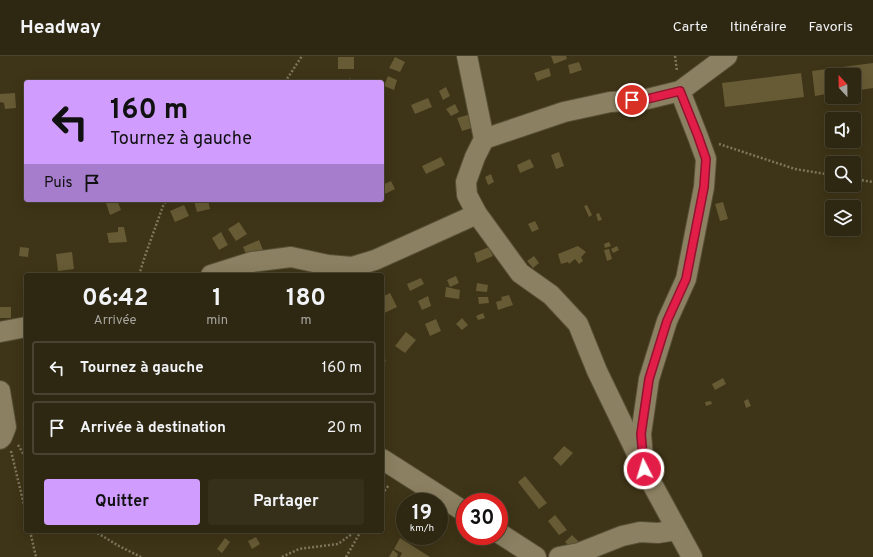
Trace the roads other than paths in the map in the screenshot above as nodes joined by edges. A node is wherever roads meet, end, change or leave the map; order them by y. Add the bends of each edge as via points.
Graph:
1 (467, 56) edge
2 (727, 56) edge
3 (680, 91) junction
4 (484, 139) junction
5 (476, 214) junction
6 (217, 273) edge
7 (24, 327) edge
8 (0, 332) edge
9 (0, 391) edge
10 (3, 433) edge
11 (384, 460) edge
12 (644, 469) junction
13 (456, 506) edge
14 (677, 530) junction
15 (508, 539) edge
16 (536, 557) edge
17 (559, 557) edge
18 (692, 557) edge

1 - 4 street
2 - 3 street
3 - 4 street via 643,100 610,102 564,112
3 - 12 street via 706,159 704,187 686,279 667,321 649,379 641,434
4 - 5 street via 474,157 466,182 467,195
5 - 6 street via 375,260 352,267 291,257 252,262
5 - 12 street via 520,273 551,295 578,324 597,371
7 - 8 street
9 - 10 street
11 - 13 street
12 - 14 street
14 - 17 street via 634,533 579,553
14 - 18 street
15 - 16 street

